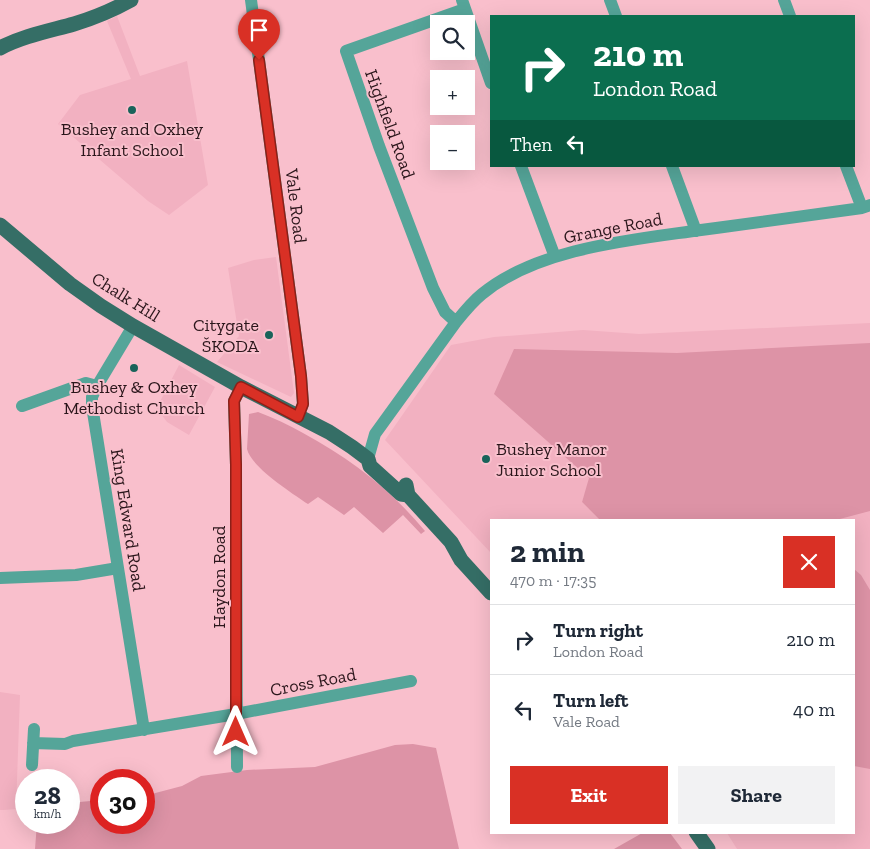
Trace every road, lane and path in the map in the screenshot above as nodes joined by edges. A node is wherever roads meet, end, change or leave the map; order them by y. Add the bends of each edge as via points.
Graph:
1 (131, 0) edge
2 (251, 0) edge
3 (610, 0) edge
4 (784, 0) edge
5 (463, 4) edge
6 (616, 15) edge
7 (790, 15) edge
8 (0, 48) edge
9 (490, 80) edge
10 (521, 167) edge
11 (672, 167) edge
12 (846, 167) edge
13 (866, 206) edge
14 (0, 225) edge
15 (696, 231) junction
16 (555, 257) junction
17 (456, 322) junction
18 (133, 326) junction
19 (97, 386) junction
20 (241, 387) junction
21 (22, 406) dead end
22 (298, 417) junction
23 (368, 459) junction
24 (451, 542) junction
25 (118, 568) junction
26 (0, 578) edge
27 (490, 578) edge
28 (490, 592) edge
29 (411, 681) dead end
30 (236, 714) junction
31 (34, 729) dead end
32 (144, 730) junction
33 (33, 743) junction
34 (32, 765) dead end
35 (237, 767) dead end
36 (697, 834) edge
37 (708, 849) edge

1 - 8 main road via 109,12
2 - 22 street, Vale Road via 301,376 303,404
3 - 6 street
4 - 7 street
5 - 9 street
5 - 17 street, Highfield Road via 346,51 433,288 445,312
10 - 16 street
11 - 15 street
12 - 13 street
13 - 15 street, Grange Road
14 - 18 main road, Chalk Hill via 70,284
15 - 16 street, Grange Road via 594,246
16 - 17 street, Grange Road via 499,282 469,305
17 - 23 street, Grange Road via 375,434
18 - 19 street, King Edward Road
18 - 20 main road, Chalk Hill
19 - 21 street via 86,383
19 - 25 street, King Edward Road via 92,406
20 - 22 main road, Chalk Hill
20 - 30 street, Haydon Road via 234,401
22 - 23 main road, Chalk Hill via 329,432
23 - 24 main road, Chalk Hill via 375,458 406,484 408,495
24 - 27 main road via 467,553
24 - 28 main road via 461,560
25 - 26 street via 76,575
25 - 32 street, King Edward Road
29 - 30 street, Cross Road
30 - 32 street, Cross Road
30 - 35 street, Haydon Road
31 - 33 street
32 - 33 street, Cross Road via 64,744
33 - 34 street
36 - 37 main road

